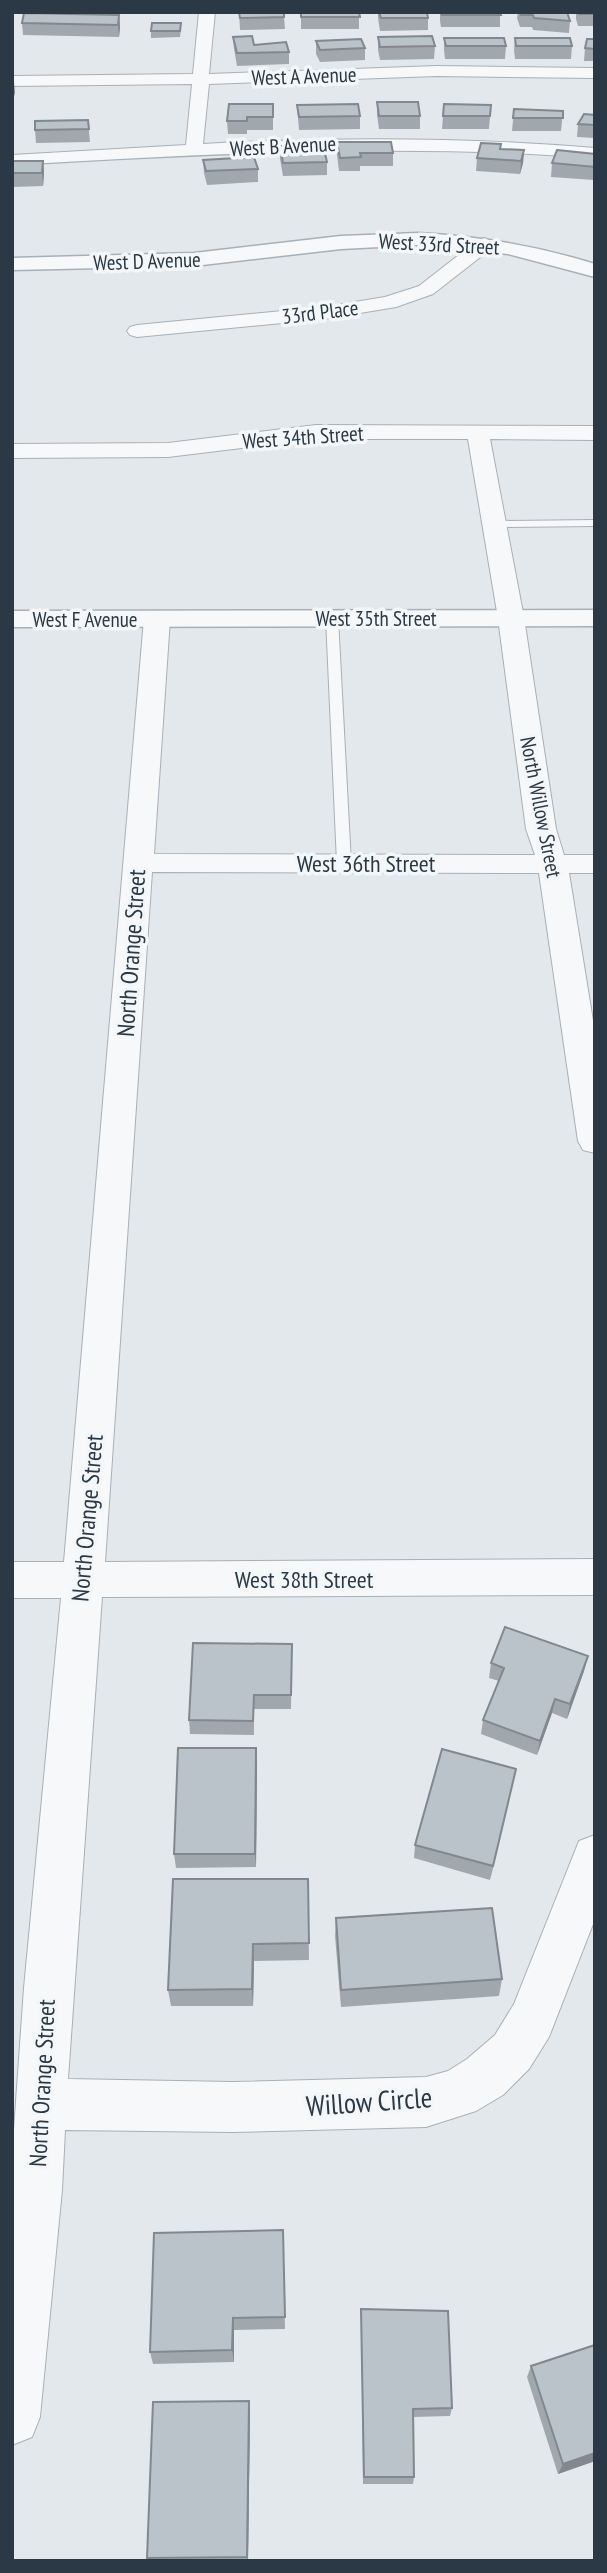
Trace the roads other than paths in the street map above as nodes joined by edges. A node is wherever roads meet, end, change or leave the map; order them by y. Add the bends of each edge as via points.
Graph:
1 (207, 12) edge
2 (595, 73) edge
3 (201, 79) junction
4 (12, 80) edge
5 (194, 150) junction
6 (595, 153) edge
7 (12, 160) edge
8 (485, 244) junction
9 (281, 251) joint
10 (12, 264) edge
11 (595, 271) edge
12 (137, 331) dead end
13 (478, 433) junction
14 (595, 433) edge
15 (12, 451) edge
16 (595, 523) edge
17 (496, 524) junction
18 (332, 618) junction
19 (511, 618) junction
20 (595, 618) edge
21 (12, 619) edge
22 (157, 619) junction
23 (138, 863) junction
24 (344, 863) junction
25 (595, 864) edge
26 (553, 865) junction
27 (595, 1141) edge
28 (595, 1577) edge
29 (12, 1580) edge
30 (83, 1580) junction
31 (595, 1857) edge
32 (41, 2104) junction
33 (12, 2417) edge

1 - 3 street
2 - 3 street, West A Avenue via 437,71
3 - 4 street, West A Avenue
3 - 5 street
5 - 6 street, West B Avenue via 401,142
5 - 7 street, West B Avenue
8 - 9 street, West 33rd Street via 386,239
8 - 11 street, West 33rd Street
8 - 12 street, 33rd Place via 434,285 389,303
9 - 10 street, West D Avenue via 170,261
13 - 14 street, West 34th Street
13 - 15 street, West 34th Street via 316,432 168,450
13 - 17 street, North Willow Street
16 - 17 lane
17 - 19 street, North Willow Street
18 - 19 street, West 35th Street
18 - 22 street, West 35th Street
18 - 24 lane
19 - 20 street, West 35th Street
19 - 26 street, North Willow Street via 541,829
21 - 22 street, West F Avenue
22 - 23 street, North Orange Street
23 - 24 street, West 36th Street
23 - 30 street, North Orange Street
24 - 26 street, West 36th Street
25 - 26 street, West 36th Street
26 - 27 street, North Willow Street
28 - 30 street, West 38th Street
29 - 30 street, West 38th Street
30 - 32 street, North Orange Street
31 - 32 street, Willow Circle via 532,2020 512,2052 485,2077 458,2093 426,2102 232,2108
32 - 33 street, North Orange Street

